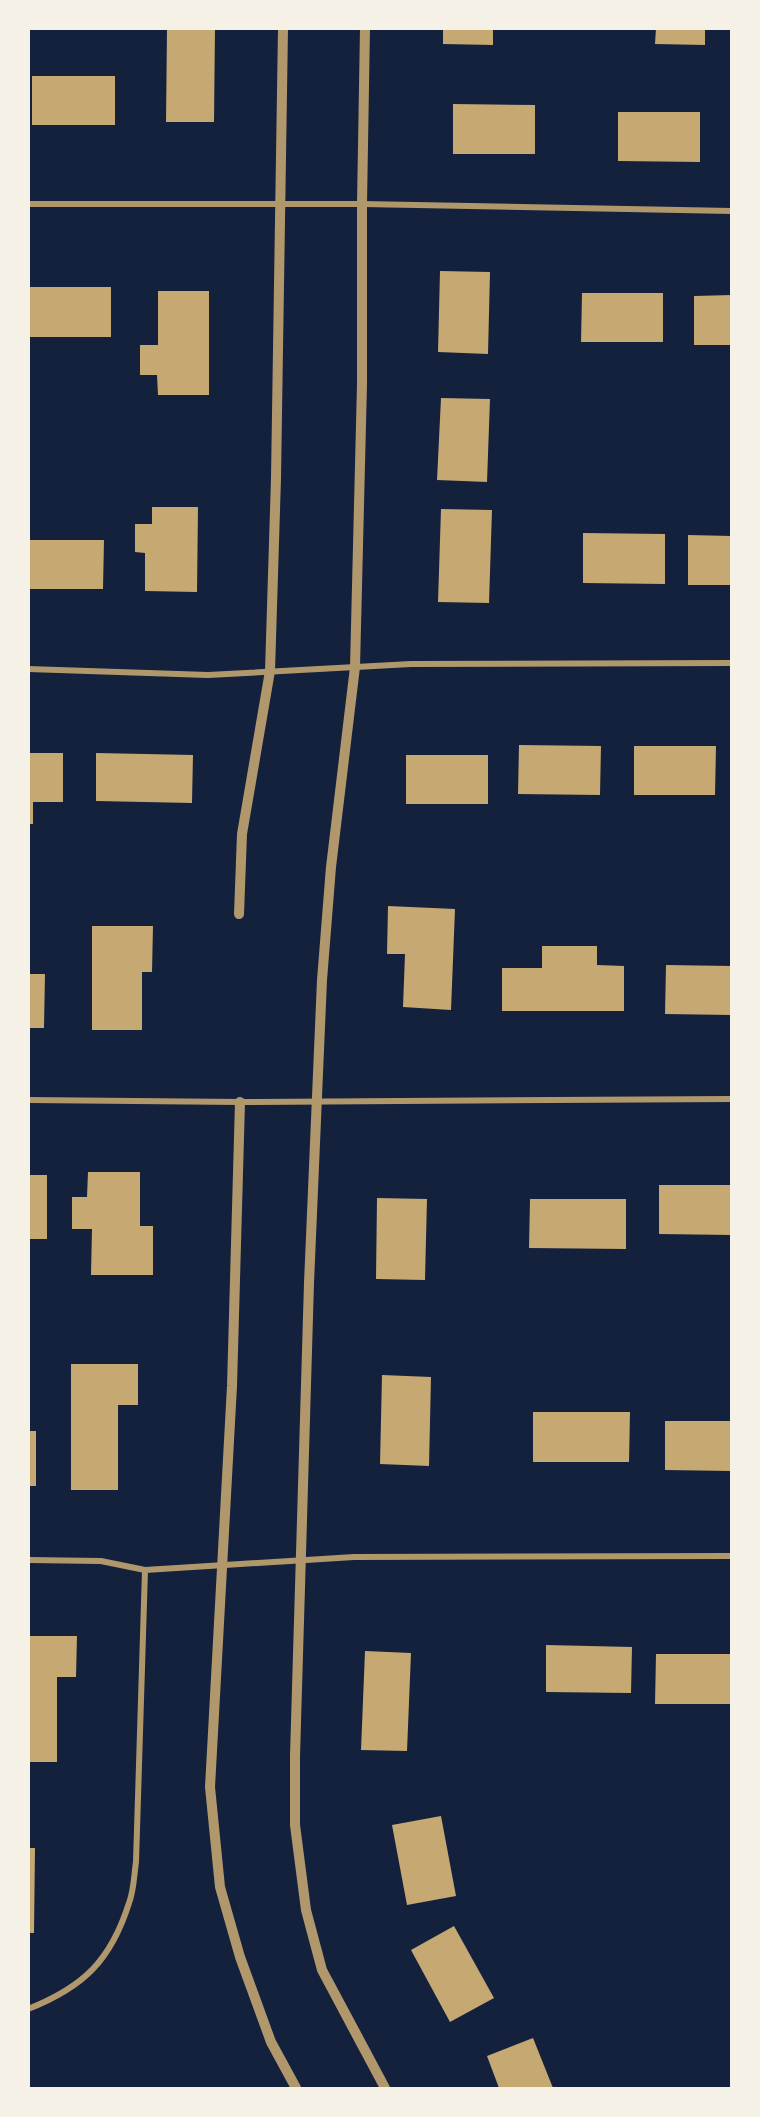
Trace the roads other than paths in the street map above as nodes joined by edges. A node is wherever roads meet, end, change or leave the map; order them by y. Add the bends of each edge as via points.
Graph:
1 (283, 28) edge
2 (365, 28) edge
3 (28, 204) edge
4 (362, 204) junction
5 (279, 205) junction
6 (732, 211) edge
7 (732, 663) edge
8 (355, 667) junction
9 (28, 669) edge
10 (270, 671) junction
11 (239, 914) dead end
12 (732, 1099) edge
13 (28, 1100) edge
14 (316, 1101) junction
15 (240, 1102) junction
16 (732, 1556) edge
17 (302, 1559) junction
18 (28, 1560) edge
19 (221, 1566) junction
20 (145, 1570) junction
21 (28, 2008) edge
22 (296, 2088) edge
23 (385, 2088) edge

1 - 5 street
2 - 4 street
3 - 5 street
4 - 5 street
4 - 6 street
4 - 8 street
5 - 10 street
7 - 8 street
8 - 10 street
8 - 14 street via 331,867
9 - 10 street via 208,675
10 - 11 street via 242,834
12 - 14 street
13 - 15 street
14 - 15 street
14 - 17 street
15 - 19 street via 232,1386
16 - 17 street
17 - 19 street
17 - 23 street via 295,1825 306,1910 322,1970
18 - 20 street via 101,1561
19 - 20 street
19 - 22 street via 210,1787 220,1887 271,2042
20 - 21 street via 136,1862 130,1901 114,1941 90,1974 62,1994

